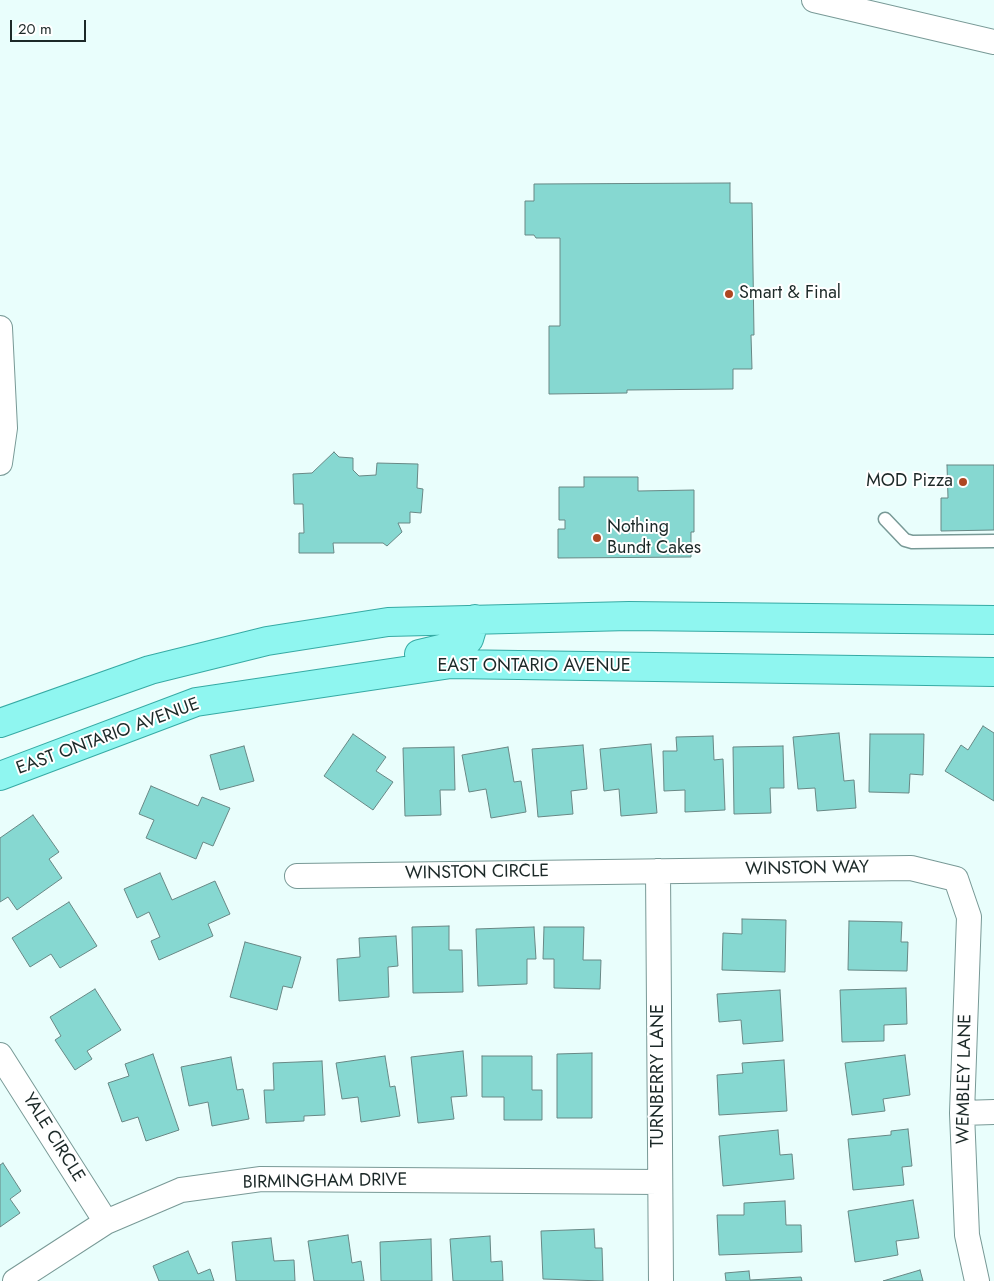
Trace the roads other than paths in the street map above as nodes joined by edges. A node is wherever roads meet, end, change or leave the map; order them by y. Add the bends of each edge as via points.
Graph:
1 (814, 0) edge
2 (994, 42) edge
3 (0, 328) edge
4 (0, 463) edge
5 (885, 519) dead end
6 (994, 541) edge
7 (475, 619) junction
8 (994, 620) edge
9 (994, 672) edge
10 (196, 702) junction
11 (0, 723) edge
12 (0, 776) edge
13 (658, 870) junction
14 (297, 876) dead end
15 (956, 879) joint
16 (0, 1055) edge
17 (994, 1112) edge
18 (962, 1113) junction
19 (659, 1182) junction
20 (106, 1222) junction
21 (15, 1281) edge
22 (661, 1281) edge
23 (977, 1281) edge

1 - 2 street
3 - 4 street via 5,428
5 - 6 lane via 905,540 912,542
7 - 8 main road via 629,616
7 - 10 main road via 465,643 414,655 299,670 229,685
7 - 11 main road via 388,622 267,641 150,670
9 - 10 main road, EAST ONTARIO AVENUE via 451,664
10 - 12 main road, EAST ONTARIO AVENUE
13 - 14 street, WINSTON CIRCLE
13 - 15 street, WINSTON WAY via 911,868
13 - 19 street, TURNBERRY LANE
15 - 18 street, WEMBLEY LANE via 969,917
16 - 20 street, YALE CIRCLE
17 - 18 street
18 - 23 street, WEMBLEY LANE via 967,1235
19 - 20 street, BIRMINGHAM DRIVE via 261,1179 182,1190
19 - 22 street, TURNBERRY LANE
20 - 21 street, BIRMINGHAM DRIVE

